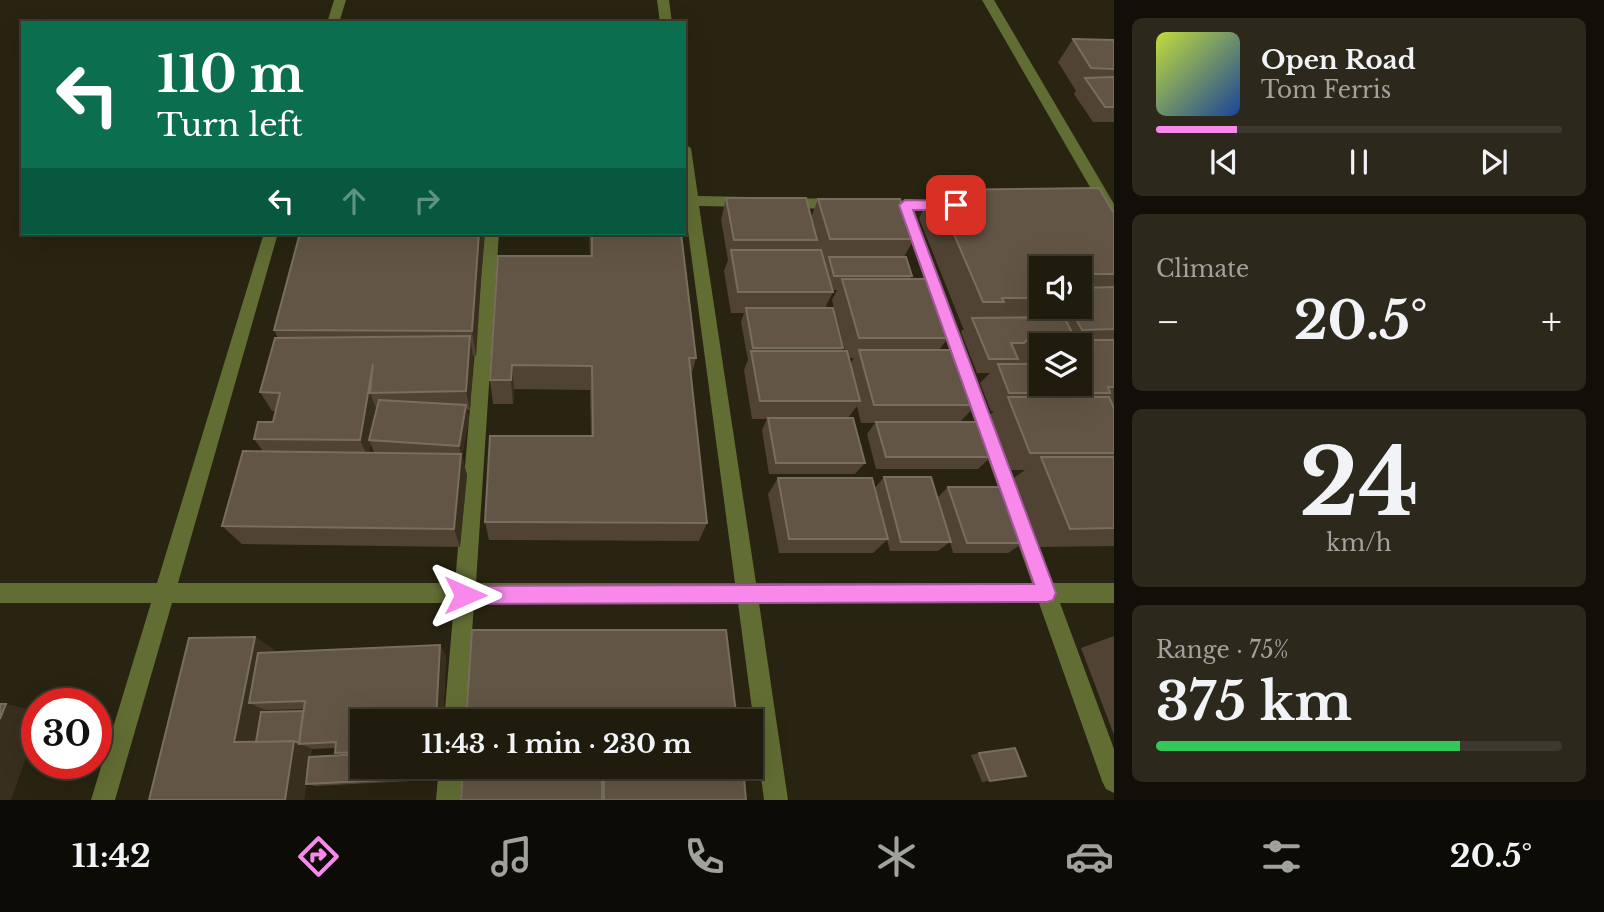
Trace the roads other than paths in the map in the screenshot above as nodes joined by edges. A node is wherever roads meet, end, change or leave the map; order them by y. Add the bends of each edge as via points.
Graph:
1 (340, 0) edge
2 (663, 0) edge
3 (988, 0) edge
4 (334, 21) edge
5 (666, 21) edge
6 (686, 171) edge
7 (852, 204) edge
8 (905, 205) edge
9 (689, 206) edge
10 (1108, 209) edge
11 (270, 235) edge
12 (492, 235) edge
13 (0, 593) edge
14 (164, 593) junction
15 (747, 593) junction
16 (1047, 593) junction
17 (1114, 593) edge
18 (465, 595) junction
19 (456, 709) edge
20 (450, 779) edge
21 (1114, 781) edge
22 (103, 800) edge
23 (449, 800) edge
24 (776, 800) edge

1 - 4 street
2 - 5 street
3 - 10 street
6 - 9 street
7 - 9 street
8 - 16 street
9 - 15 street
11 - 14 street
12 - 18 street
13 - 14 street
14 - 18 street
14 - 22 street
15 - 16 street
15 - 18 street
15 - 24 street
16 - 17 street
16 - 21 street
18 - 19 street
20 - 23 street

